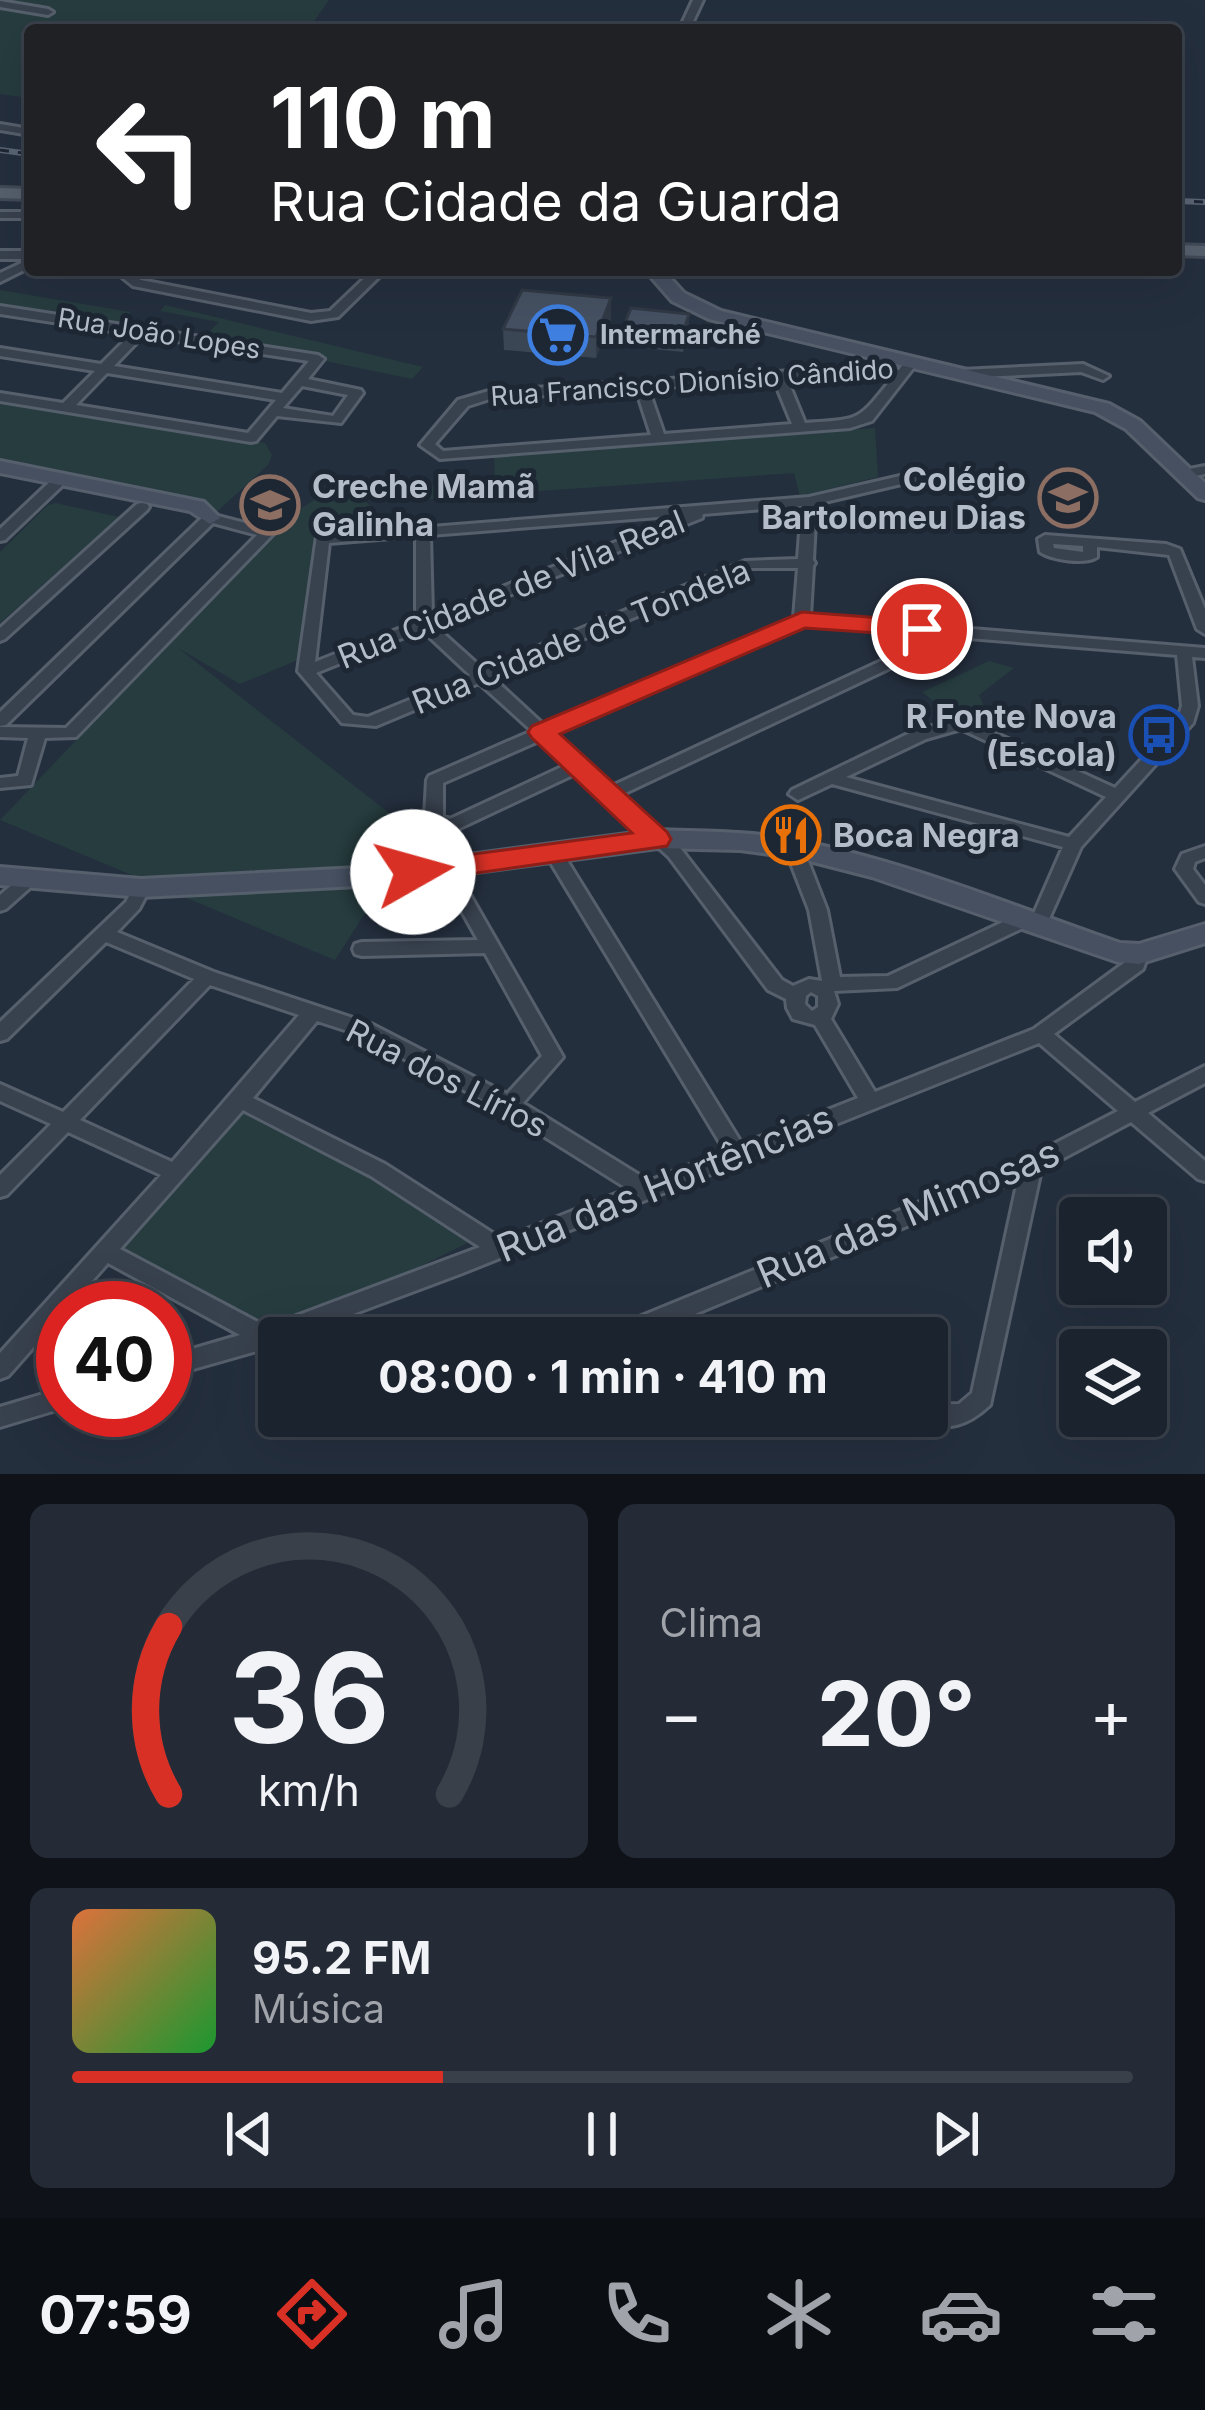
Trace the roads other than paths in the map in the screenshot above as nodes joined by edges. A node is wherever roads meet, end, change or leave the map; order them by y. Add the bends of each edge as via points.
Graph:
1 (0, 4) edge
2 (48, 12) dead end
3 (140, 276) edge
4 (374, 276) edge
5 (659, 276) edge
6 (0, 310) edge
7 (141, 331) junction
8 (0, 352) edge
9 (104, 368) junction
10 (907, 368) junction
11 (779, 376) junction
12 (1103, 376) dead end
13 (996, 377) junction
14 (298, 381) junction
15 (641, 386) junction
16 (0, 397) edge
17 (284, 398) junction
18 (66, 408) junction
19 (273, 411) junction
20 (800, 428) junction
21 (659, 439) junction
22 (0, 467) edge
23 (1205, 470) edge
24 (1184, 474) junction
25 (922, 476) dead end
26 (0, 478) edge
27 (56, 484) junction
28 (1205, 494) edge
29 (808, 501) junction
30 (142, 506) junction
31 (715, 508) junction
32 (210, 518) junction
33 (422, 530) junction
34 (0, 537) edge
35 (1090, 542) dead end
36 (808, 563) junction
37 (802, 620) junction
38 (424, 624) junction
39 (1205, 629) edge
40 (957, 632) junction
41 (0, 636) edge
42 (1184, 651) junction
43 (1205, 653) edge
44 (306, 670) junction
45 (480, 675) junction
46 (4, 712) edge
47 (0, 732) edge
48 (541, 732) junction
49 (38, 735) junction
50 (578, 766) junction
51 (832, 779) junction
52 (0, 783) edge
53 (608, 794) junction
54 (798, 794) dead end
55 (1118, 796) junction
56 (657, 839) junction
57 (1073, 844) junction
58 (794, 848) junction
59 (1205, 852) edge
60 (554, 853) junction
61 (447, 868) junction
62 (13, 879) edge
63 (140, 888) junction
64 (1205, 898) edge
65 (0, 905) edge
66 (1031, 922) junction
67 (1205, 933) edge
68 (104, 934) junction
69 (489, 946) junction
70 (362, 949) dead end
71 (1138, 954) junction
72 (207, 977) junction
73 (827, 987) junction
74 (795, 994) junction
75 (310, 1014) junction
76 (818, 1016) junction
77 (0, 1034) edge
78 (1042, 1034) junction
79 (1205, 1074) edge
80 (0, 1091) edge
81 (240, 1100) junction
82 (870, 1101) junction
83 (509, 1105) junction
84 (1134, 1111) junction
85 (66, 1122) junction
86 (738, 1155) junction
87 (1032, 1165) junction
88 (175, 1172) junction
89 (1205, 1173) edge
90 (0, 1189) edge
91 (646, 1190) junction
92 (500, 1249) junction
93 (105, 1251) junction
94 (328, 1317) edge
95 (665, 1317) edge
96 (258, 1332) edge
97 (258, 1343) edge
98 (192, 1360) edge
99 (0, 1369) edge
100 (36, 1406) edge
101 (948, 1414) edge
102 (0, 1417) edge

1 - 2 street
3 - 4 street via 311,317 334,314
5 - 10 street via 678,297 716,315
6 - 7 street, Rua João Lopes
7 - 9 street
7 - 14 street, Rua João Lopes via 318,358
8 - 9 street
9 - 17 street
9 - 18 street
10 - 11 street, Rua Francisco Dionísio Cândido
10 - 13 street
10 - 20 street via 868,418
11 - 15 street, Rua Francisco Dionísio Cândido
11 - 20 street
12 - 13 street via 1084,368
13 - 24 street via 1120,416
14 - 17 street
14 - 19 street via 356,393 336,420
15 - 21 street
15 - 21 street, Rua Francisco Dionísio Cândido via 474,398 427,445 432,452
16 - 18 street
17 - 19 street
18 - 19 street via 251,438
20 - 21 street
22 - 27 street
23 - 24 street
24 - 28 street
25 - 29 street
26 - 27 street
27 - 30 street
27 - 32 street via 197,506
27 - 34 street
29 - 31 street
29 - 36 street
30 - 32 street
30 - 41 street
31 - 33 street
31 - 38 street, Rua Cidade de Vila Real
32 - 46 street
32 - 49 street via 267,533 70,733
33 - 38 street
33 - 44 street via 322,539
35 - 39 street via 1173,549
36 - 37 street
36 - 45 street, Rua Cidade de Tondela via 749,564
37 - 40 street
37 - 48 street
38 - 44 street, Rua Cidade de Vila Real
38 - 45 street
40 - 42 street
40 - 53 street
42 - 43 street
42 - 55 street via 1185,723
44 - 45 street, Rua Cidade de Tondela via 357,724
45 - 48 street
47 - 49 street
48 - 50 street
48 - 50 street via 435,780 436,823 454,824
49 - 52 street via 25,782
50 - 53 street
51 - 54 street
51 - 55 street via 962,723
51 - 57 street
53 - 56 street
55 - 57 street
56 - 58 street
56 - 60 street
56 - 74 street via 775,985
57 - 66 street
58 - 66 street
58 - 73 street via 818,910
59 - 64 street via 1188,858 1184,869
60 - 61 street
60 - 86 street
61 - 63 street
61 - 69 street
62 - 63 street
62 - 65 street
63 - 68 street
66 - 71 street
66 - 73 street via 890,983
67 - 71 street
68 - 72 street, Rua dos Lírios
68 - 77 street
69 - 70 street
69 - 83 street via 553,1057
71 - 78 street, Rua das Hortências via 1136,964
72 - 75 street, Rua dos Lírios
72 - 85 street
73 - 74 street
73 - 76 street via 831,1006
74 - 76 street via 800,1012
75 - 81 street
75 - 83 street, Rua dos Lírios via 364,1029
76 - 82 street
78 - 82 street, Rua das Hortências
78 - 84 street
79 - 84 street, Rua das Mimosas
80 - 85 street
81 - 88 street
81 - 92 street via 378,1170
82 - 86 street, Rua das Hortências
83 - 91 street, Rua dos Lírios
84 - 87 street, Rua das Mimosas
84 - 89 street
85 - 88 street
85 - 90 street
86 - 91 street, Rua das Hortências
87 - 95 street, Rua das Mimosas
87 - 101 street via 982,1398 974,1409
88 - 93 street
91 - 92 street, Rua das Hortências
92 - 94 street, Rua das Hortências
93 - 96 street
93 - 99 street
97 - 98 street, Rua das Hortências
100 - 102 street

